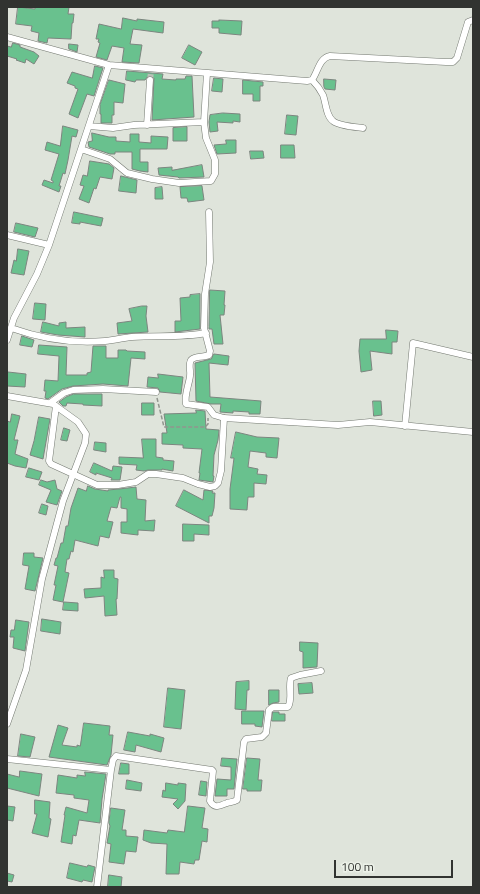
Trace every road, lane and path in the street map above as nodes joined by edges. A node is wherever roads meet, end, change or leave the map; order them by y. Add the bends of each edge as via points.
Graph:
1 (473, 20) edge
2 (7, 37) edge
3 (109, 65) junction
4 (207, 73) junction
5 (150, 80) tunnel mouth
6 (312, 80) junction
7 (204, 122) junction
8 (147, 125) junction
9 (89, 126) junction
10 (363, 128) dead end
11 (81, 149) junction
12 (209, 212) dead end
13 (7, 235) edge
14 (49, 245) junction
15 (11, 328) junction
16 (206, 333) junction
17 (7, 340) edge
18 (473, 357) edge
19 (156, 392) joint
20 (7, 396) edge
21 (53, 404) junction
22 (208, 407) junction
23 (224, 418) junction
24 (405, 426) junction
25 (473, 432) edge
26 (74, 474) junction
27 (321, 671) dead end
28 (7, 724) edge
29 (7, 760) edge
30 (111, 770) junction
31 (97, 887) edge

1 - 6 street via 468,22 457,58 453,62 326,56
2 - 3 street
3 - 4 street via 151,71
3 - 9 street
4 - 6 street
4 - 7 street
5 - 8 street
6 - 10 street via 323,95 332,121
7 - 8 street
7 - 11 street via 206,138 215,160 215,174 211,181 179,183 152,180 127,173 110,159
8 - 9 street via 113,128
9 - 11 street
11 - 14 street
12 - 16 street via 210,262 205,294
13 - 14 street
14 - 15 street
15 - 16 street via 35,336 75,342 131,337 192,336
15 - 17 street
16 - 22 street via 209,355 190,361 185,402 188,405
18 - 24 street via 412,343
19 - 21 street via 73,390 64,393
19 - 22 path via 163,425 167,428 205,427 208,424
20 - 21 street
21 - 26 street via 49,461 50,464
21 - 26 street via 78,422 86,434
22 - 23 street via 214,415
23 - 24 street via 338,425 370,422
23 - 26 street via 221,471 215,486 204,486 183,478 156,474 148,474 136,482 97,485
24 - 25 street
26 - 28 street via 63,501 42,579 26,670
27 - 30 street via 291,678 288,707 273,707 269,710 266,733 262,737 246,739 244,742 235,801 221,807 211,804 212,770 116,756
29 - 30 street
30 - 31 street

